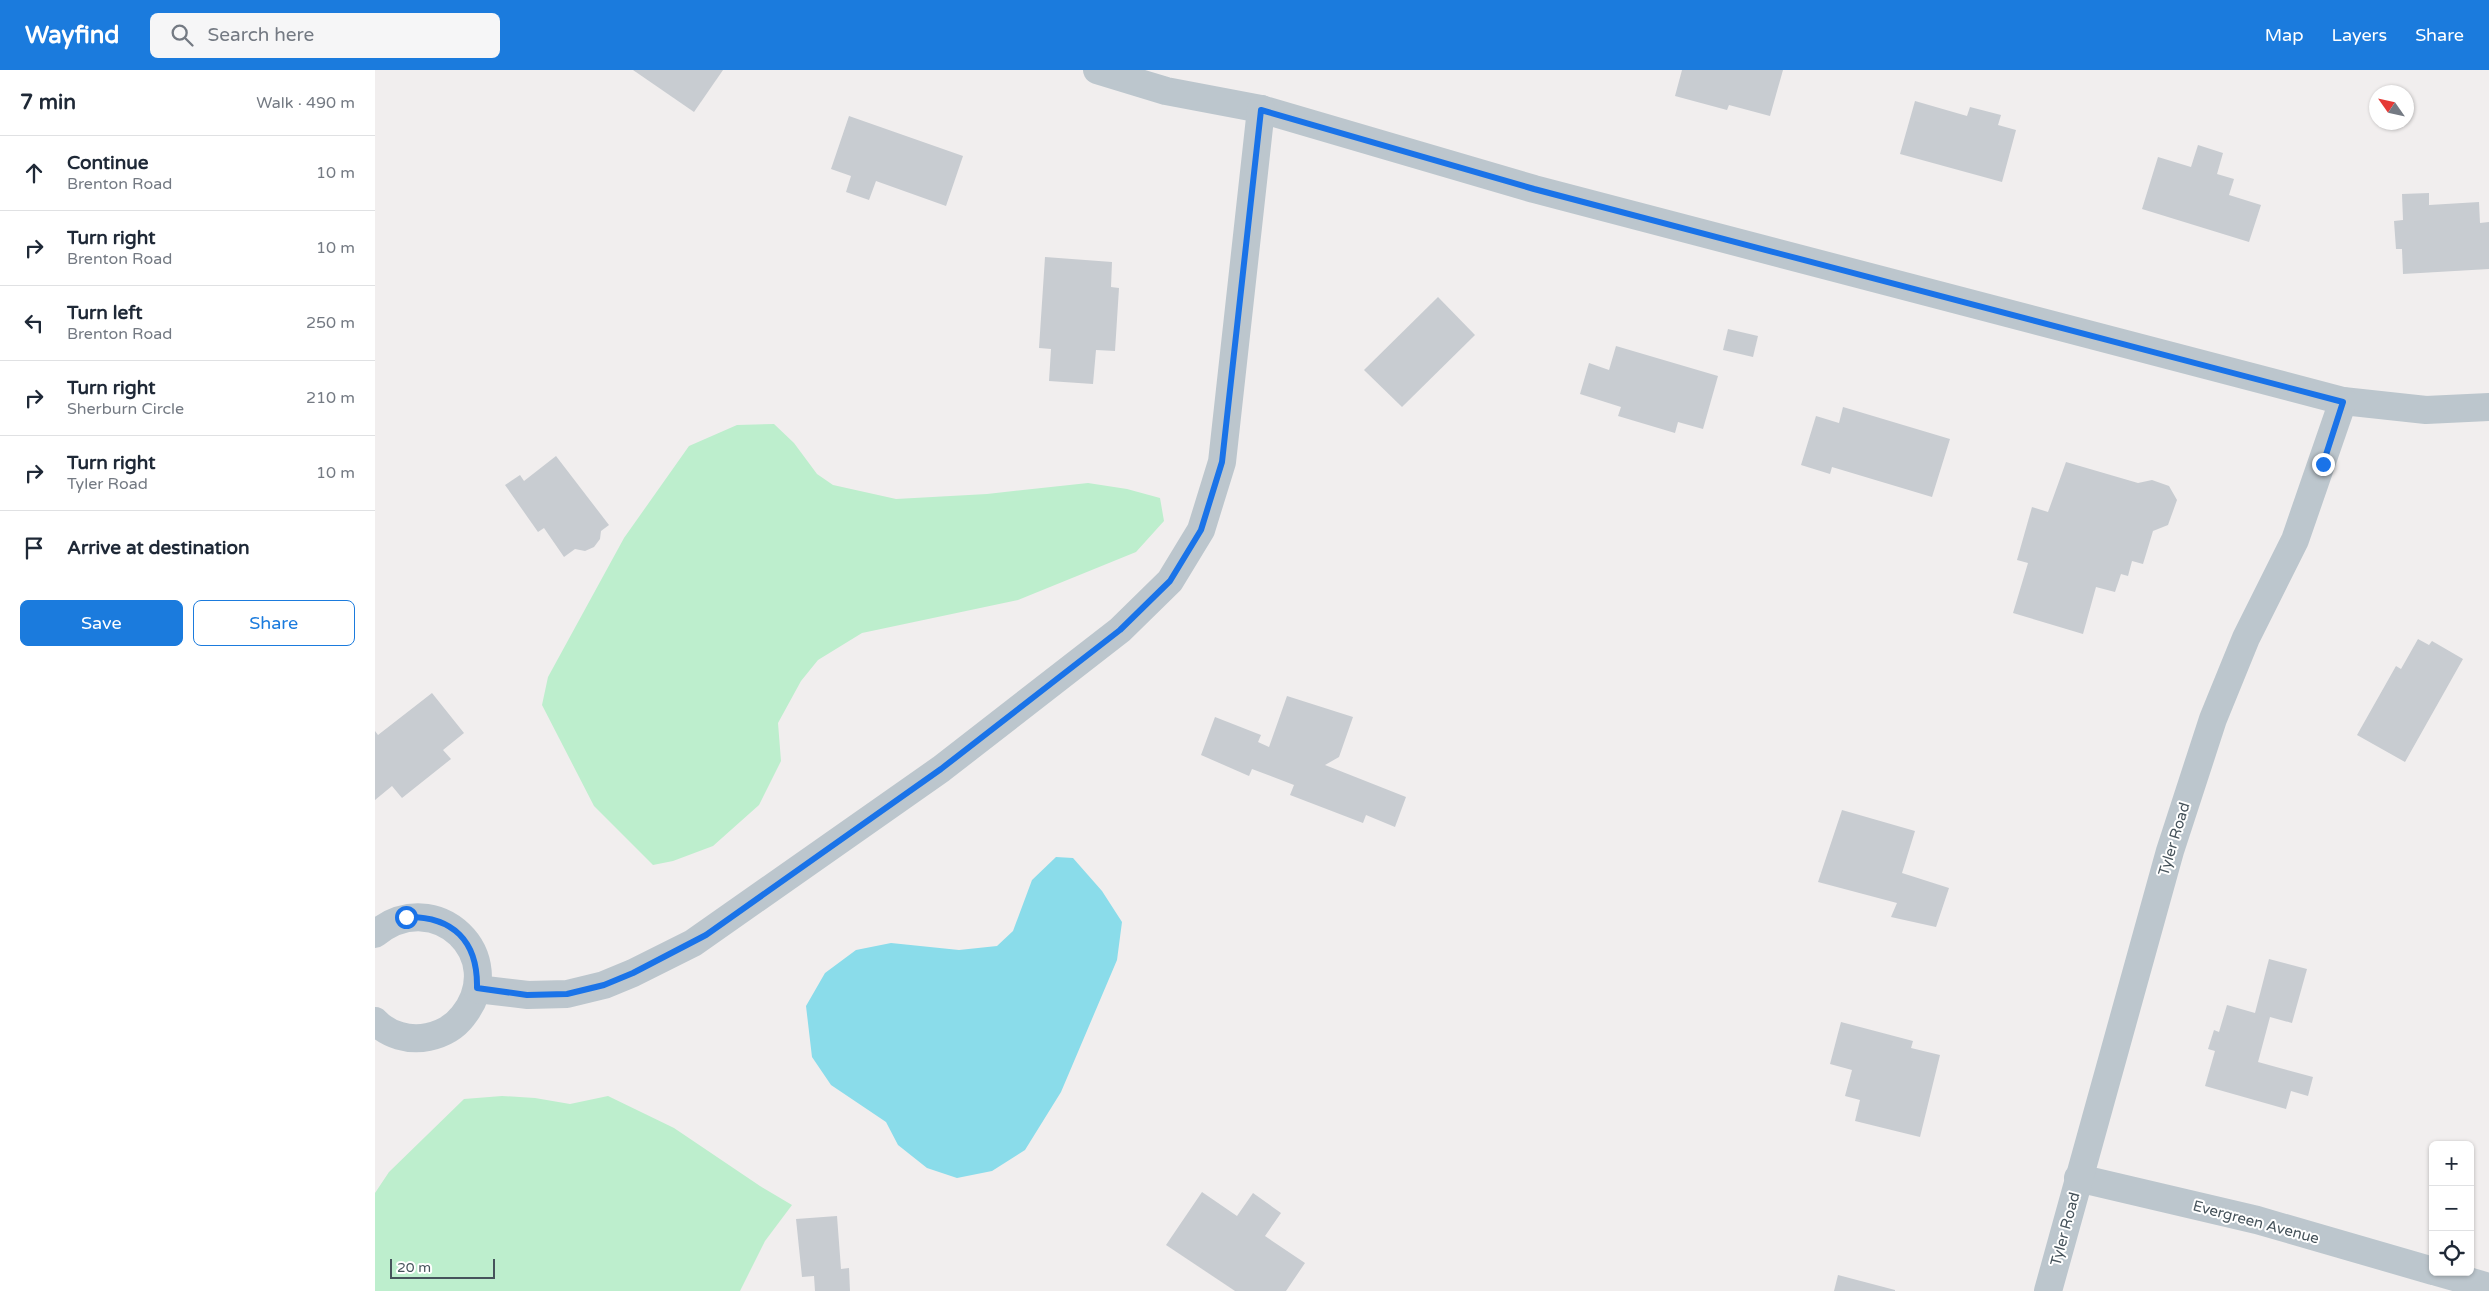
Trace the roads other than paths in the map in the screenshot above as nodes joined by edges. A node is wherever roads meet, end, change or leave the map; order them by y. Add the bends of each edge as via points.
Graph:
1 (1097, 70) edge
2 (1261, 110) junction
3 (2343, 402) junction
4 (2489, 407) edge
5 (375, 934) edge
6 (477, 988) junction
7 (375, 1021) edge
8 (2078, 1178) junction
9 (2429, 1270) edge
10 (2451, 1276) edge
11 (2489, 1287) edge
12 (2048, 1291) edge

1 - 2 street via 1166,91
2 - 3 street via 1534,189
2 - 6 street via 1222,462 1201,530 1170,581 1120,630 941,769 699,939 633,973 604,985 567,994 527,995
3 - 4 street via 2426,410
3 - 8 street, Tyler Road via 2295,540 2246,638 2213,720 2170,851
5 - 6 street via 387,924 406,917 444,922 460,934 471,950 477,969
6 - 7 street via 470,1008 457,1024 439,1035 419,1039 398,1036
8 - 9 street, Evergreen Avenue via 2257,1220
8 - 12 street, Tyler Road
10 - 11 street

